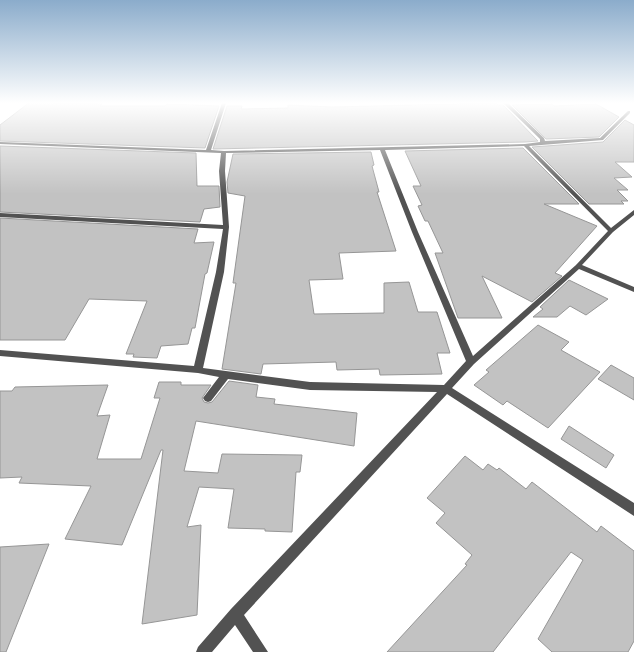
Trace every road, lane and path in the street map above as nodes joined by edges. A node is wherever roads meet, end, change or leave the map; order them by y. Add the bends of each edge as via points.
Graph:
1 (214, 132) edge
2 (535, 132) edge
3 (607, 132) edge
4 (0, 143) edge
5 (543, 143) junction
6 (524, 145) junction
7 (382, 149) junction
8 (208, 151) junction
9 (224, 152) junction
10 (634, 212) edge
11 (0, 215) edge
12 (226, 227) junction
13 (611, 231) junction
14 (578, 266) junction
15 (634, 290) edge
16 (0, 353) edge
17 (471, 362) junction
18 (198, 370) junction
19 (226, 375) junction
20 (446, 388) junction
21 (208, 398) dead end
22 (634, 510) edge
23 (236, 614) junction
24 (203, 652) edge
25 (262, 652) edge

1 - 8 street
2 - 5 street
3 - 5 street via 600,139
4 - 8 street
5 - 6 street
6 - 7 street
6 - 13 street
7 - 9 street
7 - 17 street
8 - 9 street
9 - 12 street via 222,171
10 - 13 street
11 - 12 street
12 - 18 street via 220,272
13 - 14 street
14 - 15 street
14 - 17 street
16 - 18 street
17 - 20 street
18 - 19 street
19 - 20 street via 310,386
19 - 21 street
20 - 22 street
20 - 23 street
23 - 24 street
23 - 25 street

